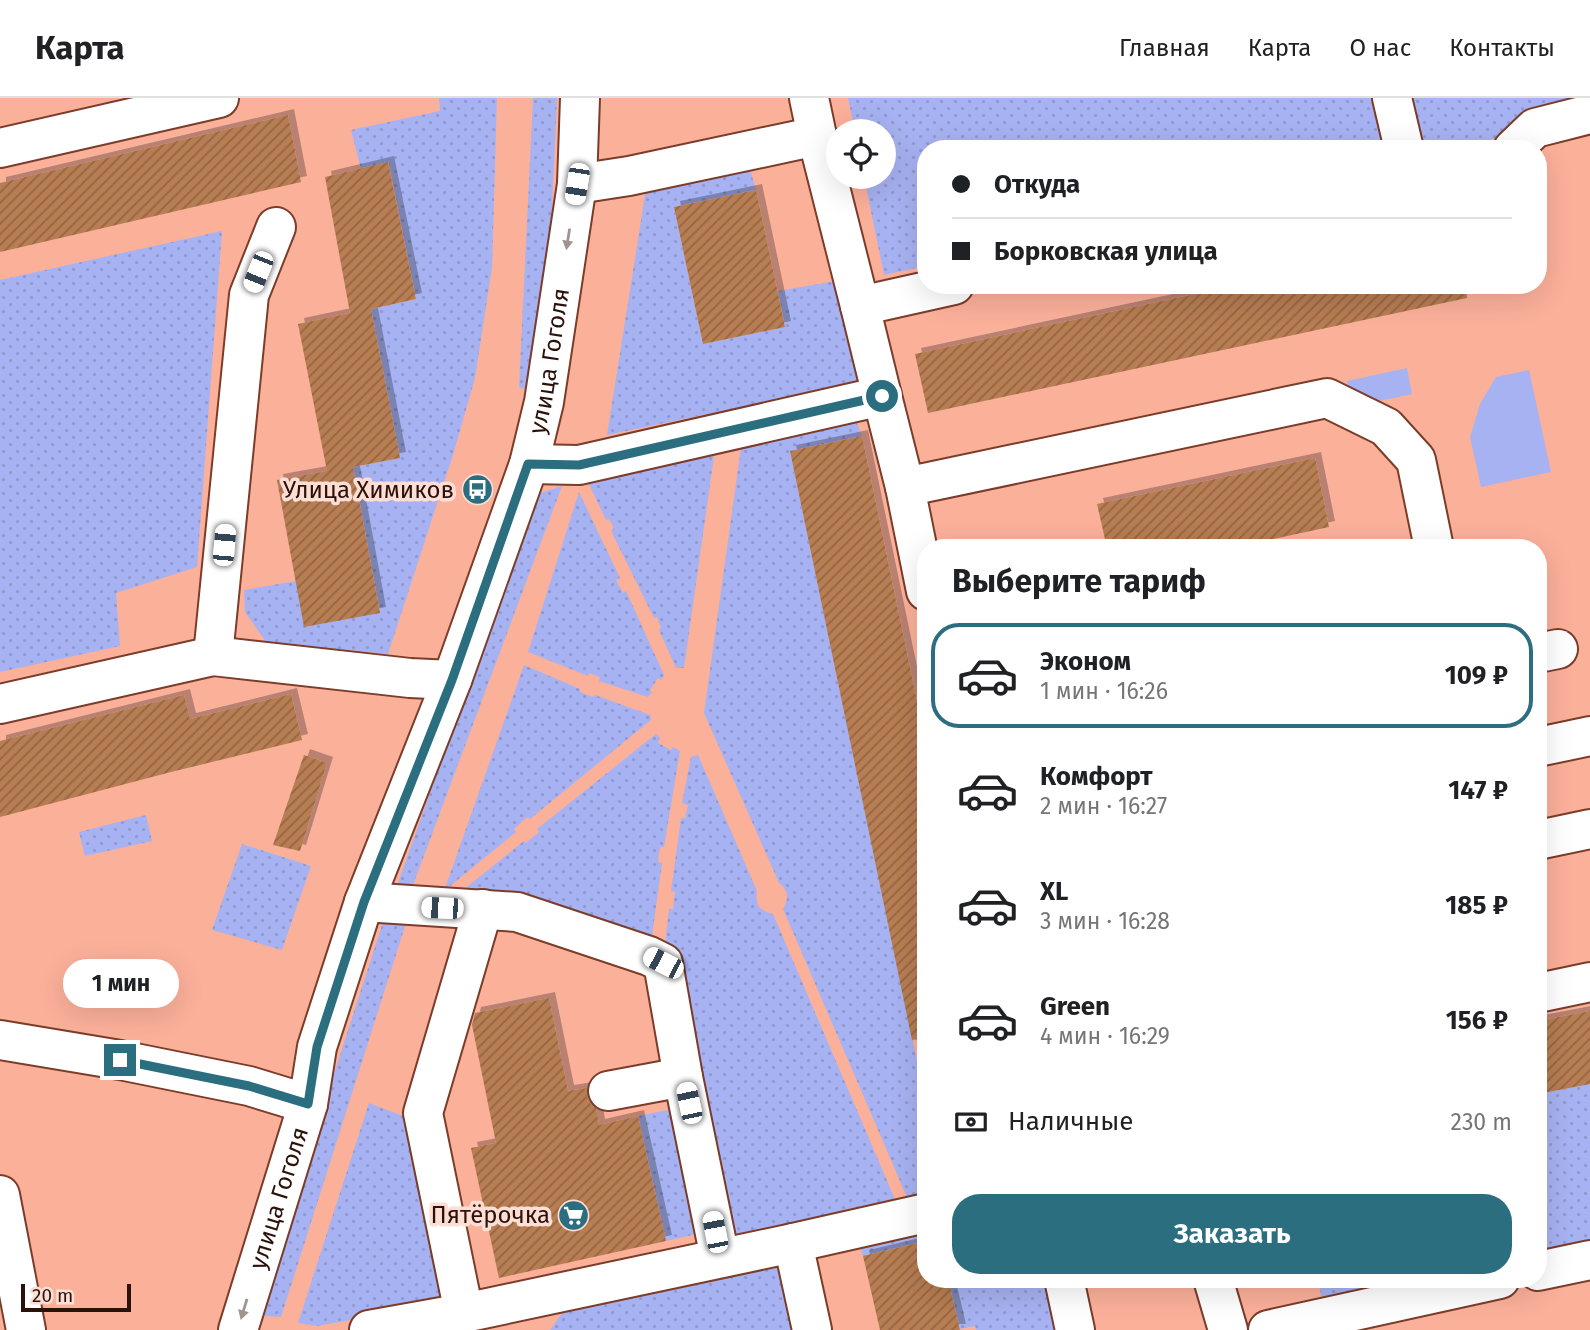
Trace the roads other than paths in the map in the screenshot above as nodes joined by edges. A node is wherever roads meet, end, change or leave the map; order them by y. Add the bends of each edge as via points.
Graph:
1 (219, 98) edge
2 (580, 98) edge
3 (809, 98) edge
4 (1392, 98) edge
5 (1590, 114) edge
6 (817, 136) junction
7 (1403, 140) edge
8 (1522, 140) edge
9 (0, 148) edge
10 (577, 184) junction
11 (276, 227) dead end
12 (917, 293) edge
13 (860, 306) junction
14 (882, 396) junction
15 (528, 464) junction
16 (905, 487) junction
17 (1432, 539) edge
18 (917, 546) edge
19 (213, 656) junction
20 (452, 680) junction
21 (0, 704) edge
22 (1590, 736) edge
23 (1547, 745) edge
24 (1590, 829) edge
25 (1547, 838) edge
26 (364, 902) junction
27 (483, 909) junction
28 (1590, 982) edge
29 (1547, 991) edge
30 (0, 1040) edge
31 (683, 1077) junction
32 (608, 1091) dead end
33 (308, 1104) junction
34 (0, 1195) edge
35 (917, 1215) edge
36 (793, 1243) junction
37 (720, 1258) junction
38 (1590, 1260) edge
39 (1547, 1269) edge
40 (1068, 1288) edge
41 (1216, 1288) edge
42 (1459, 1288) edge
43 (464, 1313) junction
44 (510, 1317) edge
45 (26, 1330) edge
46 (238, 1330) edge
47 (369, 1330) edge
48 (812, 1330) edge
49 (1075, 1330) edge
50 (1228, 1330) edge
51 (1268, 1330) edge

1 - 9 street
2 - 10 street, улица Гоголя
3 - 6 street
4 - 7 street
5 - 8 street via 1535,128
6 - 10 street
6 - 13 street
10 -> 15 street, улица Гоголя via 544,402
11 - 19 street via 249,295
12 - 13 street
13 - 14 street
14 - 15 street via 579,465
14 - 16 street
15 - 20 street, улица Гоголя
16 - 17 street via 1327,398 1386,427 1416,460
16 - 18 street
19 - 20 street
19 - 21 street
20 - 26 street, улица Гоголя
22 - 23 street
24 - 25 street
26 - 27 street
26 - 33 street, улица Гоголя via 317,1047
27 - 31 street via 517,912 663,963
27 - 43 street via 423,1113
28 - 29 street
30 - 33 street via 249,1086
31 - 32 street
31 - 37 street
33 -> 46 street, улица Гоголя
34 - 45 street
35 - 36 street
36 - 37 street
36 - 48 street
37 - 44 street
38 - 39 street
40 - 49 street
41 - 50 street
42 - 51 street
43 - 44 street
43 - 47 street

